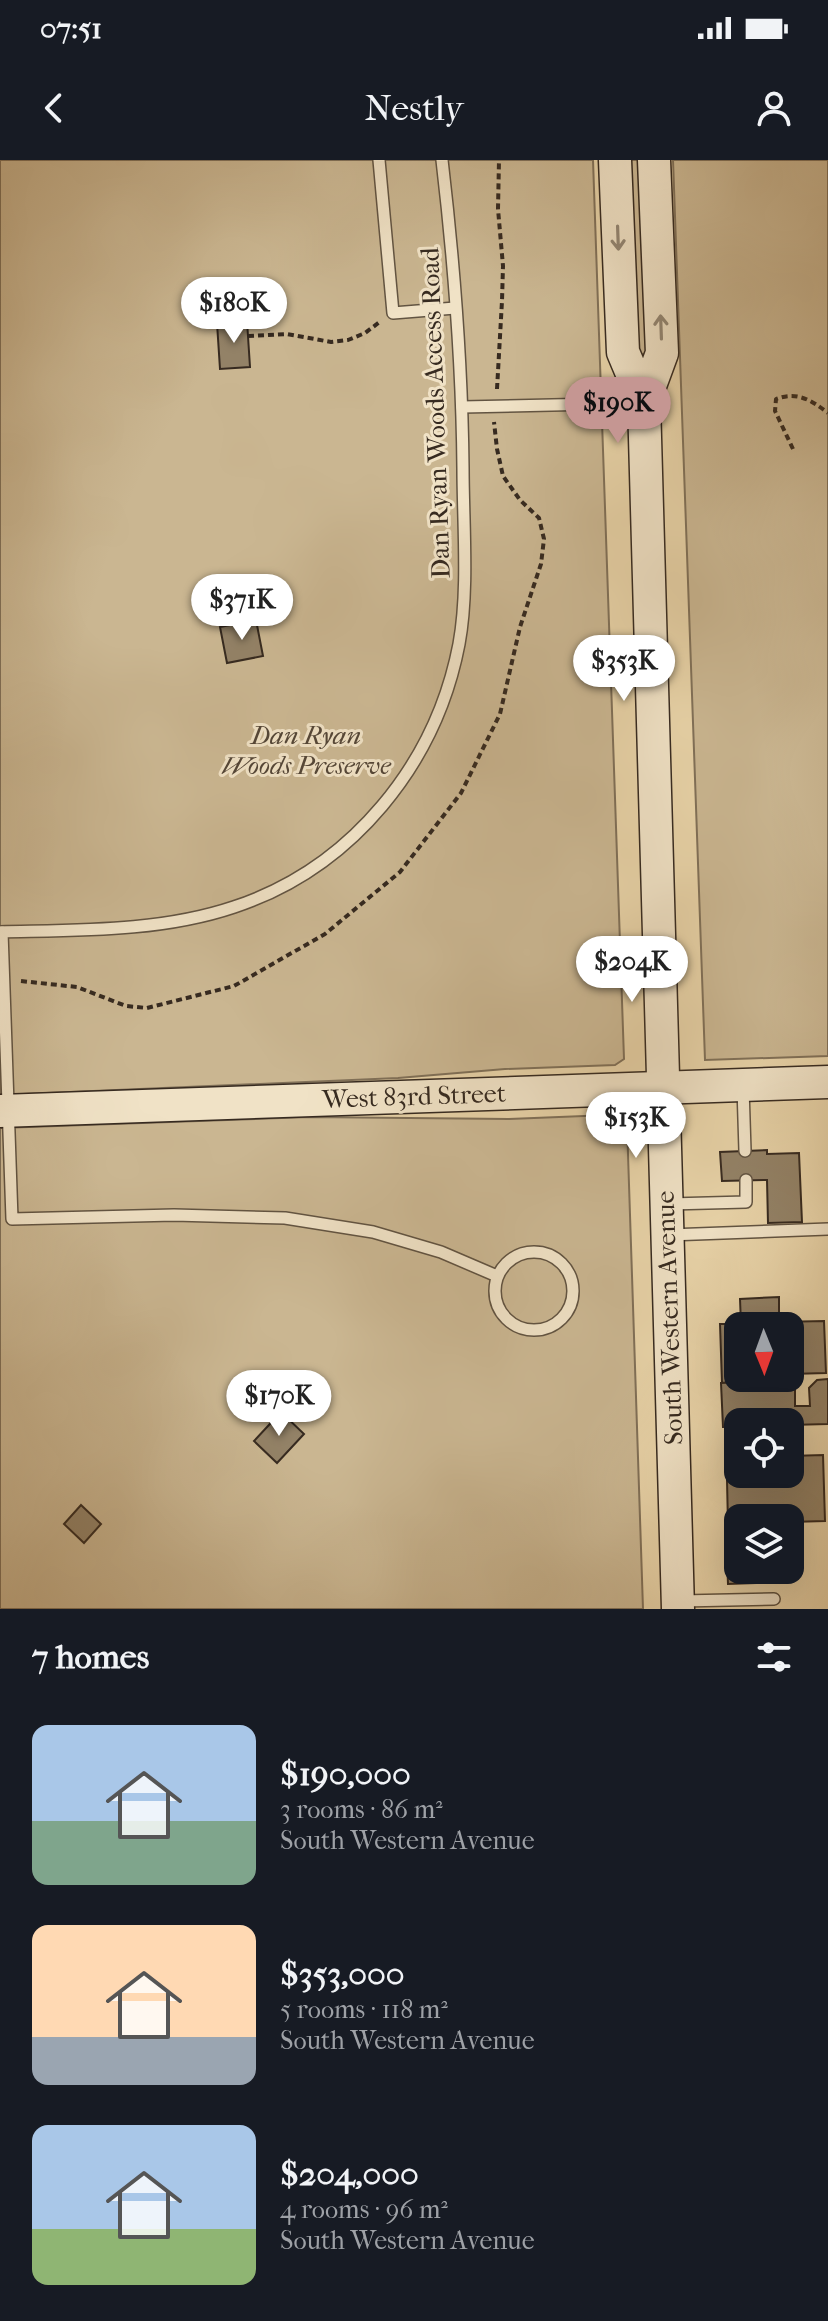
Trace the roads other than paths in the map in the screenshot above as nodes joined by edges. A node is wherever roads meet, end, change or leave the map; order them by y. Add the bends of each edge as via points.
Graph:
1 (379, 160) edge
2 (442, 160) edge
3 (615, 160) edge
4 (654, 160) edge
5 (455, 308) junction
6 (644, 402) junction
7 (462, 407) junction
8 (1, 932) edge
9 (828, 1082) edge
10 (742, 1084) junction
11 (662, 1087) junction
12 (4, 1111) edge
13 (745, 1151) dead end
14 (746, 1180) dead end
15 (666, 1204) junction
16 (6, 1220) edge
17 (828, 1229) edge
18 (667, 1236) junction
19 (497, 1276) junction
20 (774, 1599) dead end
21 (678, 1605) edge

1 - 5 lane via 393,313
2 - 5 lane, Dan Ryan Woods Access Road
3 -> 6 main road, South Western Avenue via 623,352
6 -> 4 main road, South Western Avenue via 662,353
5 - 7 lane, Dan Ryan Woods Access Road
6 - 7 lane
6 - 11 main road, South Western Avenue
7 - 8 lane, Dan Ryan Woods Access Road via 460,641 428,738 403,781 370,821 331,857 235,907 136,926
8 - 12 lane, Dan Ryan Woods Access Road
9 - 10 main road, West 83rd Street
10 - 11 main road, West 83rd Street
10 - 13 lane
11 - 12 main road, West 83rd Street
11 - 15 main road, South Western Avenue
12 - 16 lane, Dan Ryan Woods Access Road
14 - 15 lane via 746,1202
15 - 18 main road, South Western Avenue
16 - 19 lane, Dan Ryan Woods Access Road via 285,1218 373,1232
17 - 18 lane
18 - 21 main road, South Western Avenue
19 - 19 lane via 495,1301 521,1329 547,1328 567,1313 574,1288 563,1264 552,1256 540,1251 514,1256
20 - 21 lane

